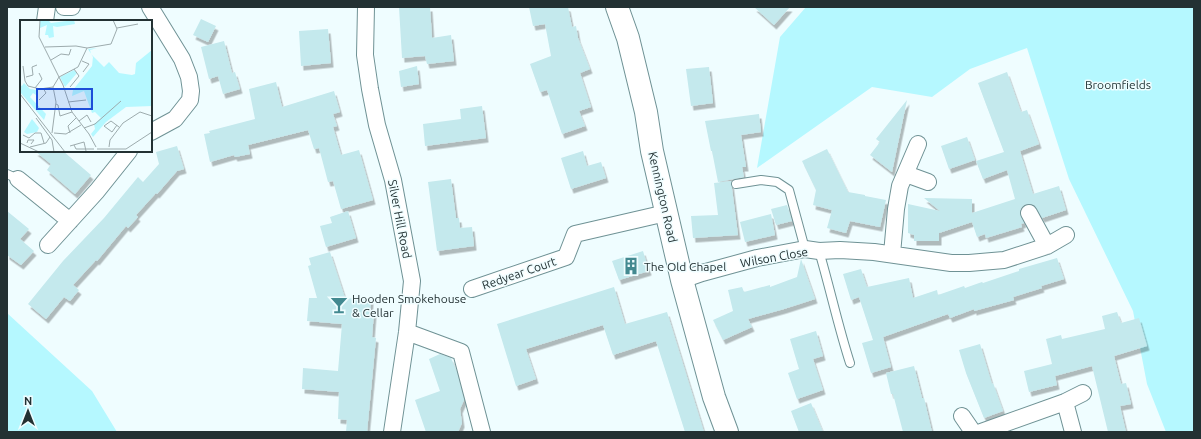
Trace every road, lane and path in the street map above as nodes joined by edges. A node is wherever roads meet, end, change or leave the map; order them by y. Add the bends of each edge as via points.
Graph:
1 (47, 7) edge
2 (64, 7) edge
3 (72, 7) edge
4 (150, 7) edge
5 (366, 7) edge
6 (616, 7) edge
7 (45, 20) edge
8 (152, 131) edge
9 (918, 144) dead end
10 (128, 152) edge
11 (906, 174) junction
12 (12, 177) edge
13 (928, 182) dead end
14 (736, 184) dead end
15 (666, 212) junction
16 (1029, 214) dead end
17 (70, 221) junction
18 (1066, 235) dead end
19 (48, 245) dead end
20 (1047, 246) junction
21 (812, 250) junction
22 (892, 254) junction
23 (682, 280) junction
24 (472, 289) dead end
25 (407, 332) junction
26 (850, 363) dead end
27 (1083, 393) dead end
28 (1065, 402) junction
29 (962, 416) dead end
30 (392, 432) edge
31 (482, 432) edge
32 (727, 432) edge
33 (973, 432) edge
34 (981, 432) edge
35 (1073, 432) edge

1 - 7 street
2 - 3 street
4 - 8 street via 182,59 191,91 190,100 175,119
5 - 25 street, Silver Hill Road via 365,55 370,89 377,125 394,180 412,282
6 - 15 main road, Kennington Road via 630,45
9 - 11 street
10 - 17 street
11 - 13 street
11 - 22 street via 900,186
12 - 17 street
14 - 21 lane via 761,180 777,182 789,190
15 - 23 main road, Kennington Road
15 - 24 street, Redyear Court via 575,234 566,257
16 - 20 street
17 - 19 street
18 - 20 street, Wilson Close
20 - 22 street, Wilson Close via 1004,260 969,263 951,263
21 - 22 street, Wilson Close
21 - 23 street, Wilson Close via 757,258
21 - 26 lane via 834,302
23 - 32 main road, Kennington Road via 714,397
25 - 30 street, Silver Hill Road
25 - 31 street via 461,352
27 - 28 street
28 - 34 street
28 - 35 street
29 - 33 street

